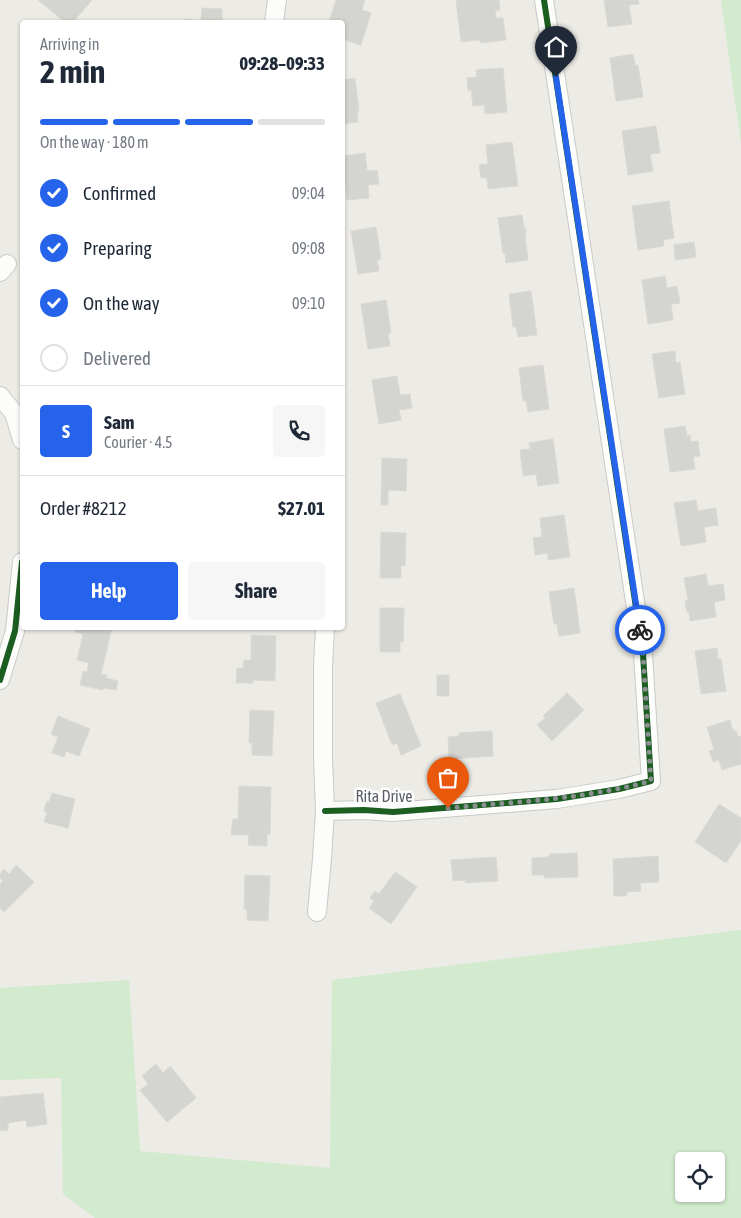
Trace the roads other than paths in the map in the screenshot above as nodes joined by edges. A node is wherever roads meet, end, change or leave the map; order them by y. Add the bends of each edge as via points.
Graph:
1 (277, 0) edge
2 (544, 0) edge
3 (274, 20) edge
4 (0, 396) edge
5 (20, 433) edge
6 (20, 582) edge
7 (325, 630) edge
8 (0, 680) edge
9 (325, 811) junction
10 (317, 912) dead end

1 - 3 street
2 - 9 street, Rita Drive via 643,654 651,781 619,790 557,799 394,812
4 - 5 street via 14,413
6 - 8 street via 15,631
7 - 9 street
9 - 10 street

